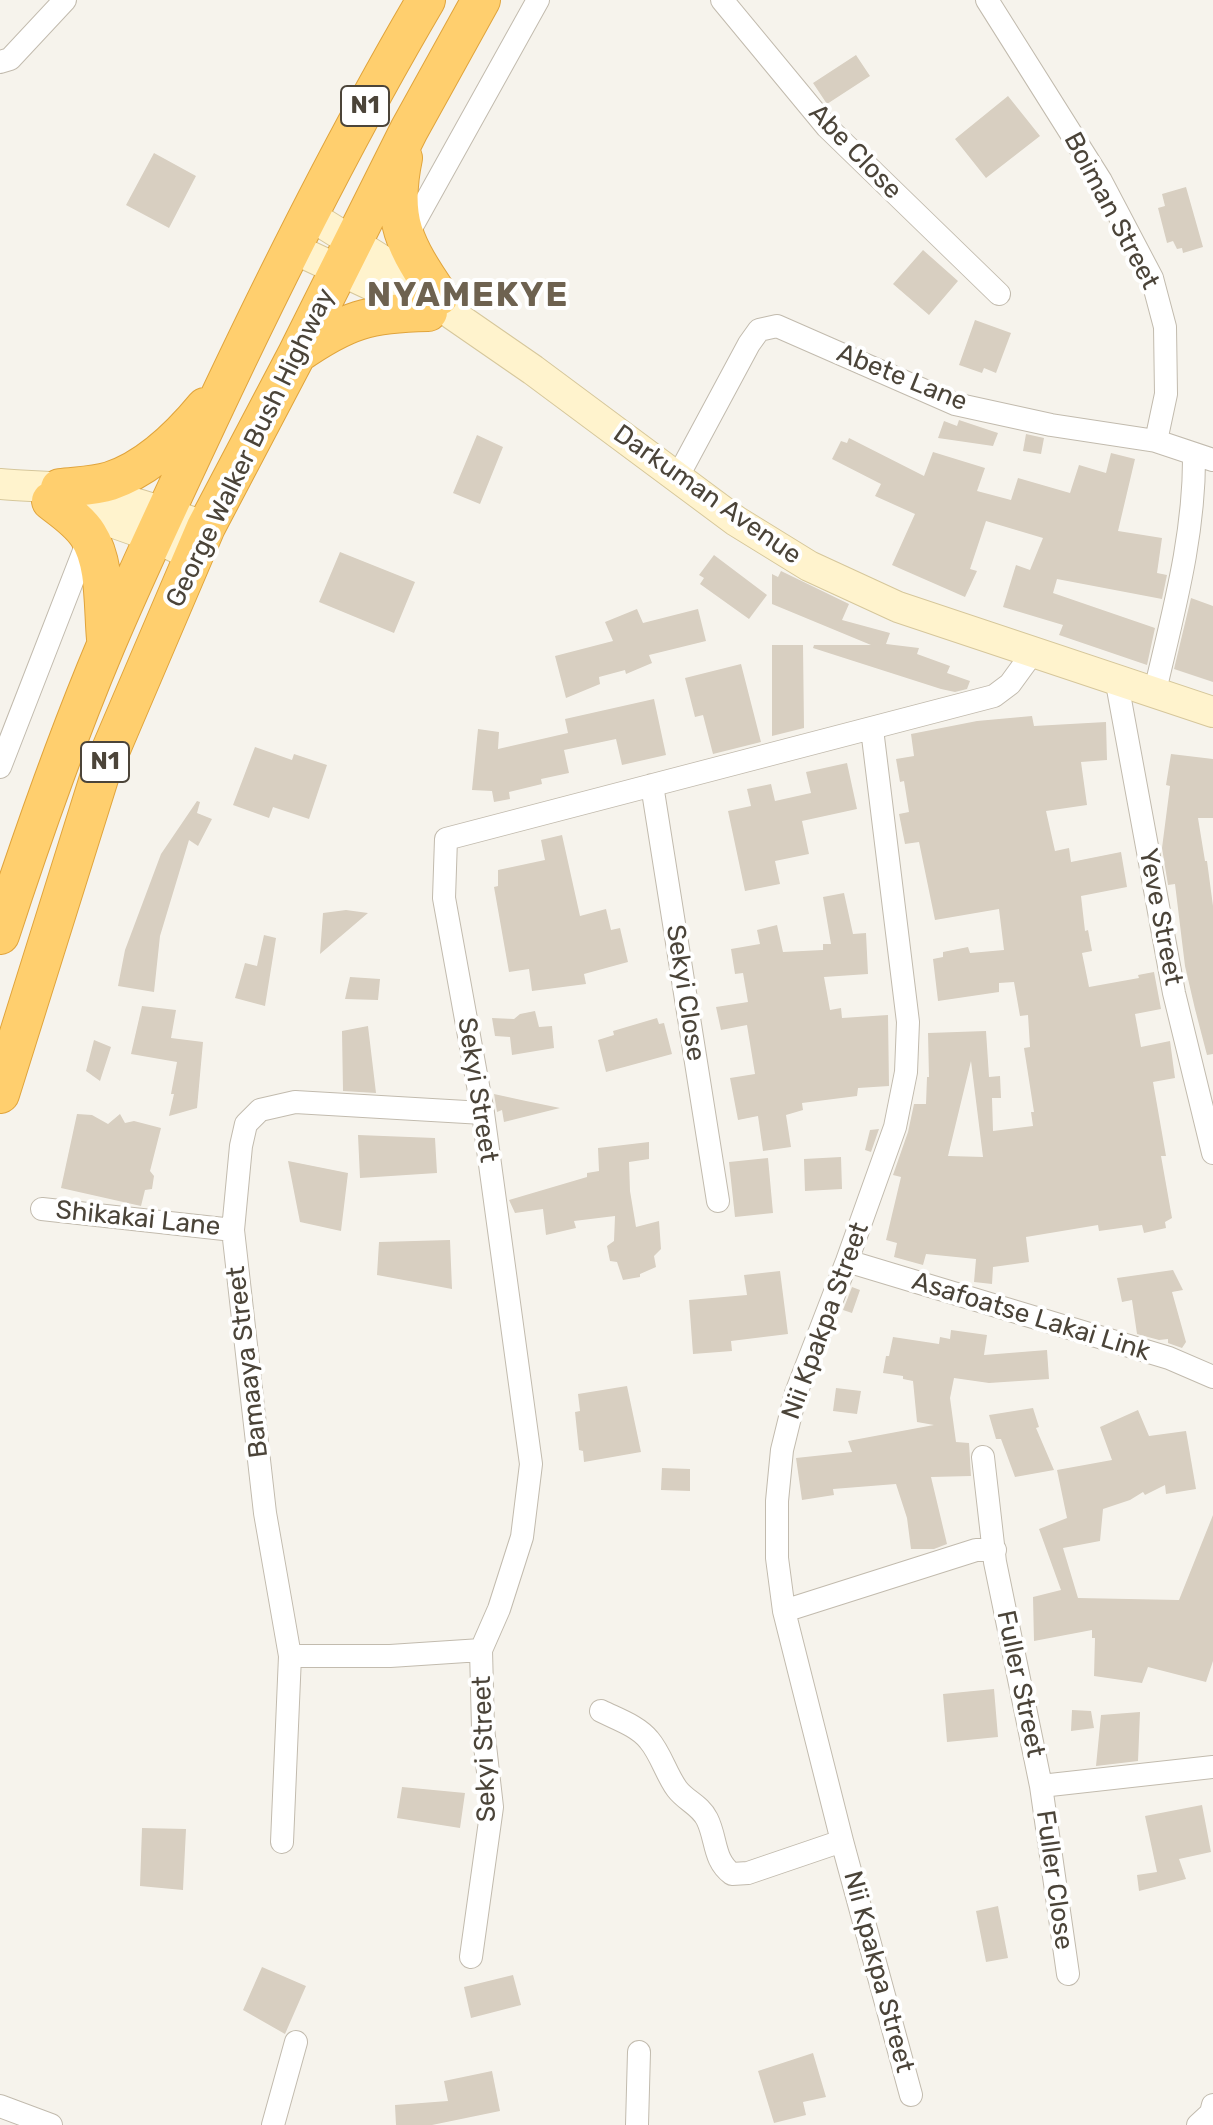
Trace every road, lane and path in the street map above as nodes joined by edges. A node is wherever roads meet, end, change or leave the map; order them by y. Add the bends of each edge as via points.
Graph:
1 (65, 0) edge
2 (426, 0) edge
3 (481, 0) edge
4 (538, 0) edge
5 (722, 0) edge
6 (987, 0) edge
7 (0, 62) edge
8 (409, 130) junction
9 (299, 231) junction
10 (369, 259) junction
11 (999, 294) dead end
12 (439, 307) junction
13 (297, 354) junction
14 (227, 380) junction
15 (1156, 441) junction
16 (1203, 457) edge
17 (677, 478) junction
18 (35, 490) edge
19 (160, 525) junction
20 (90, 537) junction
21 (200, 542) junction
22 (106, 644) junction
23 (1034, 651) junction
24 (1116, 678) junction
25 (1155, 691) junction
26 (1213, 712) edge
27 (872, 729) junction
28 (0, 767) edge
29 (652, 785) junction
30 (0, 935) edge
31 (0, 1094) edge
32 (483, 1113) junction
33 (1213, 1153) edge
34 (718, 1201) dead end
35 (42, 1209) dead end
36 (233, 1230) junction
37 (847, 1261) junction
38 (1213, 1377) edge
39 (983, 1457) dead end
40 (989, 1550) junction
41 (784, 1611) junction
42 (481, 1650) junction
43 (290, 1656) junction
44 (601, 1711) dead end
45 (1213, 1767) edge
46 (1041, 1786) junction
47 (842, 1841) junction
48 (282, 1842) dead end
49 (471, 1957) dead end
50 (1068, 1974) dead end
51 (296, 2042) dead end
52 (639, 2052) dead end
53 (911, 2095) dead end
54 (0, 2106) edge
55 (50, 2125) edge
56 (273, 2125) edge
57 (637, 2125) edge

1 - 7 street via 10,59
2 - 9 highway, George Walker Bush Highway / N1
3 - 8 highway, George Walker Bush Highway / N1
4 - 10 street
5 - 11 street, Abe Close via 827,127
6 - 15 street, Boiman Street via 1101,181 1152,278 1165,327 1166,394
8 - 10 highway, George Walker Bush Highway / N1
8 - 10 highway via 399,176 399,221
9 - 10 street, Darkuman Avenue
9 - 14 highway, George Walker Bush Highway / N1
10 - 12 street, Darkuman Avenue
10 - 12 highway via 412,257
10 - 13 highway, George Walker Bush Highway / N1
12 - 13 highway via 351,321
12 - 17 street, Darkuman Avenue
13 - 21 highway, George Walker Bush Highway / N1
14 - 18 highway via 149,460 111,481
14 - 19 highway, George Walker Bush Highway / N1
15 - 16 street, Abete Lane
15 - 17 street, Abete Lane via 955,404 777,326 759,330 749,344
16 - 25 street
17 - 23 street, Darkuman Avenue via 809,566 898,607
18 - 19 street
18 - 20 highway
19 - 21 street
19 - 22 highway, George Walker Bush Highway / N1
20 - 22 highway via 100,565
20 - 28 street
21 - 31 highway, George Walker Bush Highway / N1 via 100,775
22 - 30 highway, George Walker Bush Highway / N1
23 - 24 street, Darkuman Avenue
23 - 27 street, Sekyi Street via 994,696
24 - 25 street, Darkuman Avenue
24 - 33 street, Yeve Street via 1174,993
25 - 26 street, Darkuman Avenue
27 - 29 street, Sekyi Street
27 - 37 street, Nii Kpakpa Street via 908,1022 906,1072 895,1127
29 - 32 street, Sekyi Street via 446,839 444,898
29 - 34 street, Sekyi Close
32 - 36 street, Bamaaya Street via 295,1102 260,1110 246,1124 241,1146
32 - 42 street, Sekyi Street via 531,1464 522,1537
35 - 36 street, Shikakai Lane
36 - 43 street, Bamaaya Street via 265,1513
37 - 38 street, Asafoatse Lakai Link via 1169,1358
37 - 41 street, Nii Kpakpa Street via 796,1393 782,1450 777,1558
39 - 40 street, Fuller Street
40 - 41 street
40 - 46 street, Fuller Street
41 - 47 street, Nii Kpakpa Street
42 - 43 street
42 - 49 street, Sekyi Street via 492,1807
43 - 48 street, Bamaaya Street
44 - 47 street via 651,1741 677,1788 700,1807 721,1866 732,1874
45 - 46 street, Fuller Street
46 - 50 street, Fuller Close
47 - 53 street, Nii Kpakpa Street
51 - 56 street
52 - 57 street
54 - 55 street

